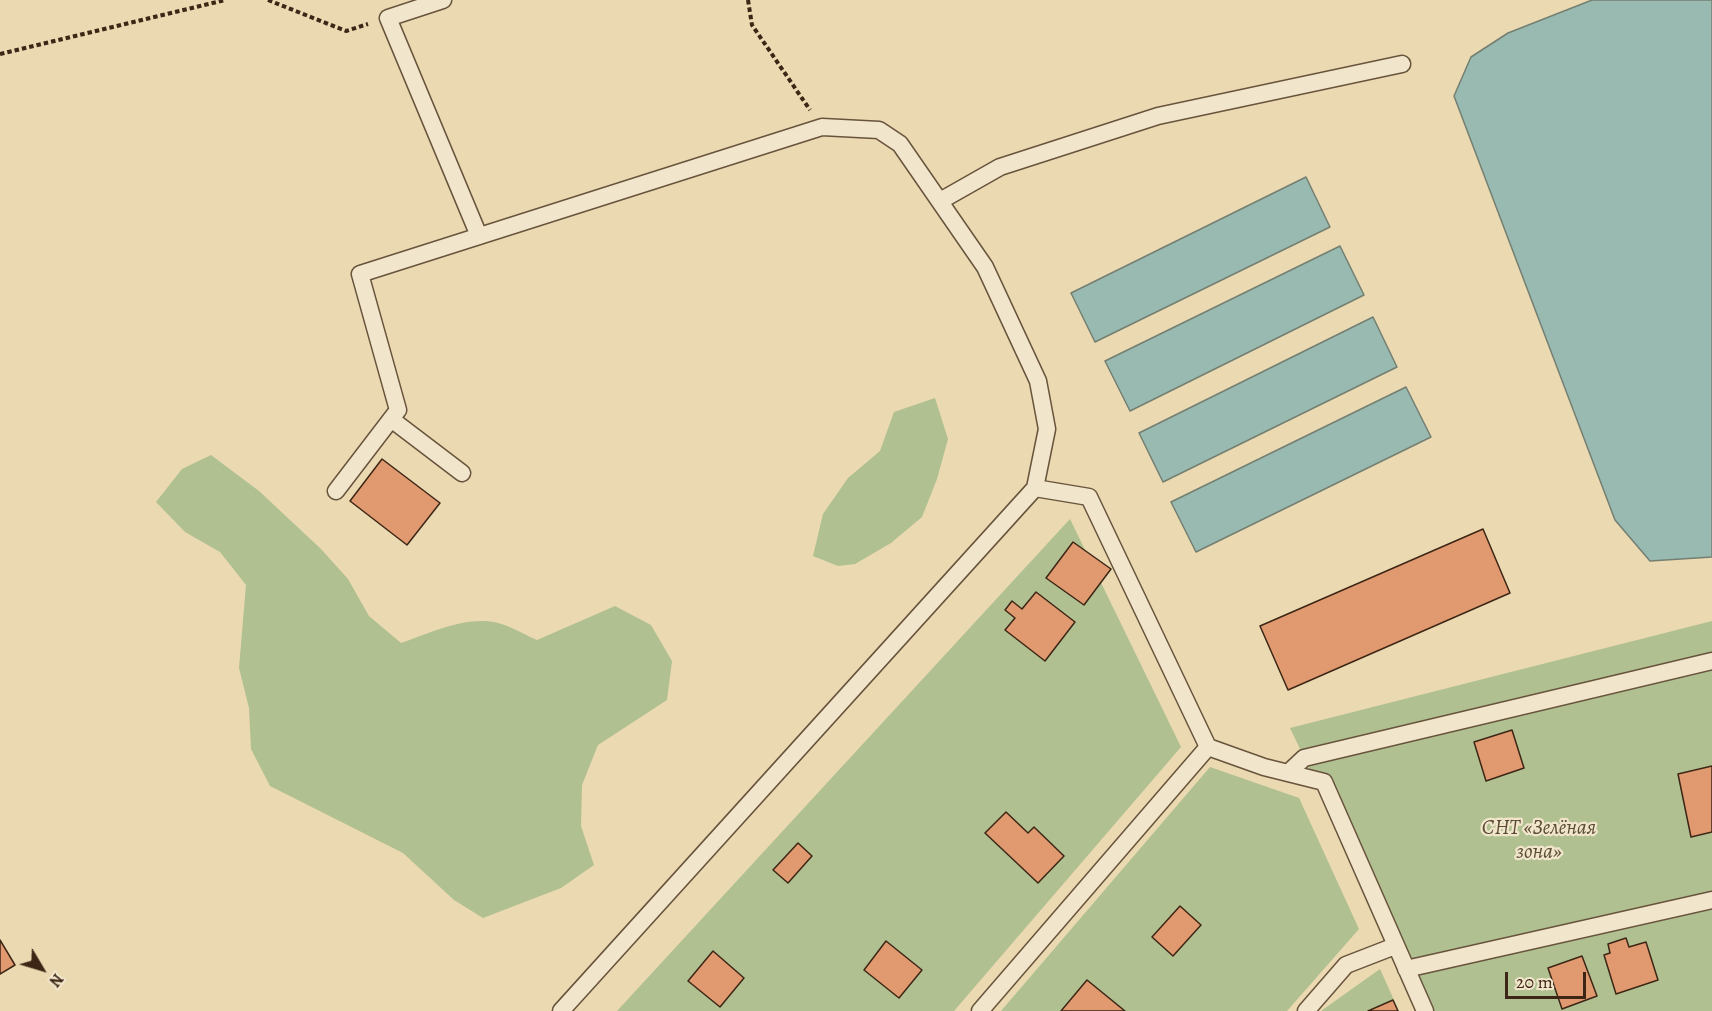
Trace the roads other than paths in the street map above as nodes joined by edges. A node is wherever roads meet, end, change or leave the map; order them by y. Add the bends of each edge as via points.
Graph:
1 (443, 0) edge
2 (1402, 64) dead end
3 (940, 201) junction
4 (479, 236) junction
5 (390, 419) junction
6 (462, 473) dead end
7 (1035, 488) junction
8 (336, 491) dead end
9 (1712, 661) edge
10 (1208, 747) junction
11 (1288, 773) junction
12 (1712, 900) edge
13 (1395, 946) junction
14 (1406, 969) junction
15 (561, 1011) edge
16 (980, 1011) edge
17 (1306, 1011) edge
18 (1425, 1011) edge

1 - 4 lane via 388,18
2 - 3 lane via 1158,116 1000,167
3 - 4 lane via 900,144 879,130 822,127
3 - 7 lane via 985,267 1038,381 1047,429
4 - 5 lane via 360,274 398,410
5 - 6 lane
5 - 8 lane
7 - 10 lane via 1089,497
7 - 15 lane
9 - 11 lane via 1304,758
10 - 11 lane
10 - 16 lane
11 - 13 lane via 1324,782
12 - 14 lane
13 - 14 lane
13 - 17 lane via 1346,965
14 - 18 lane

